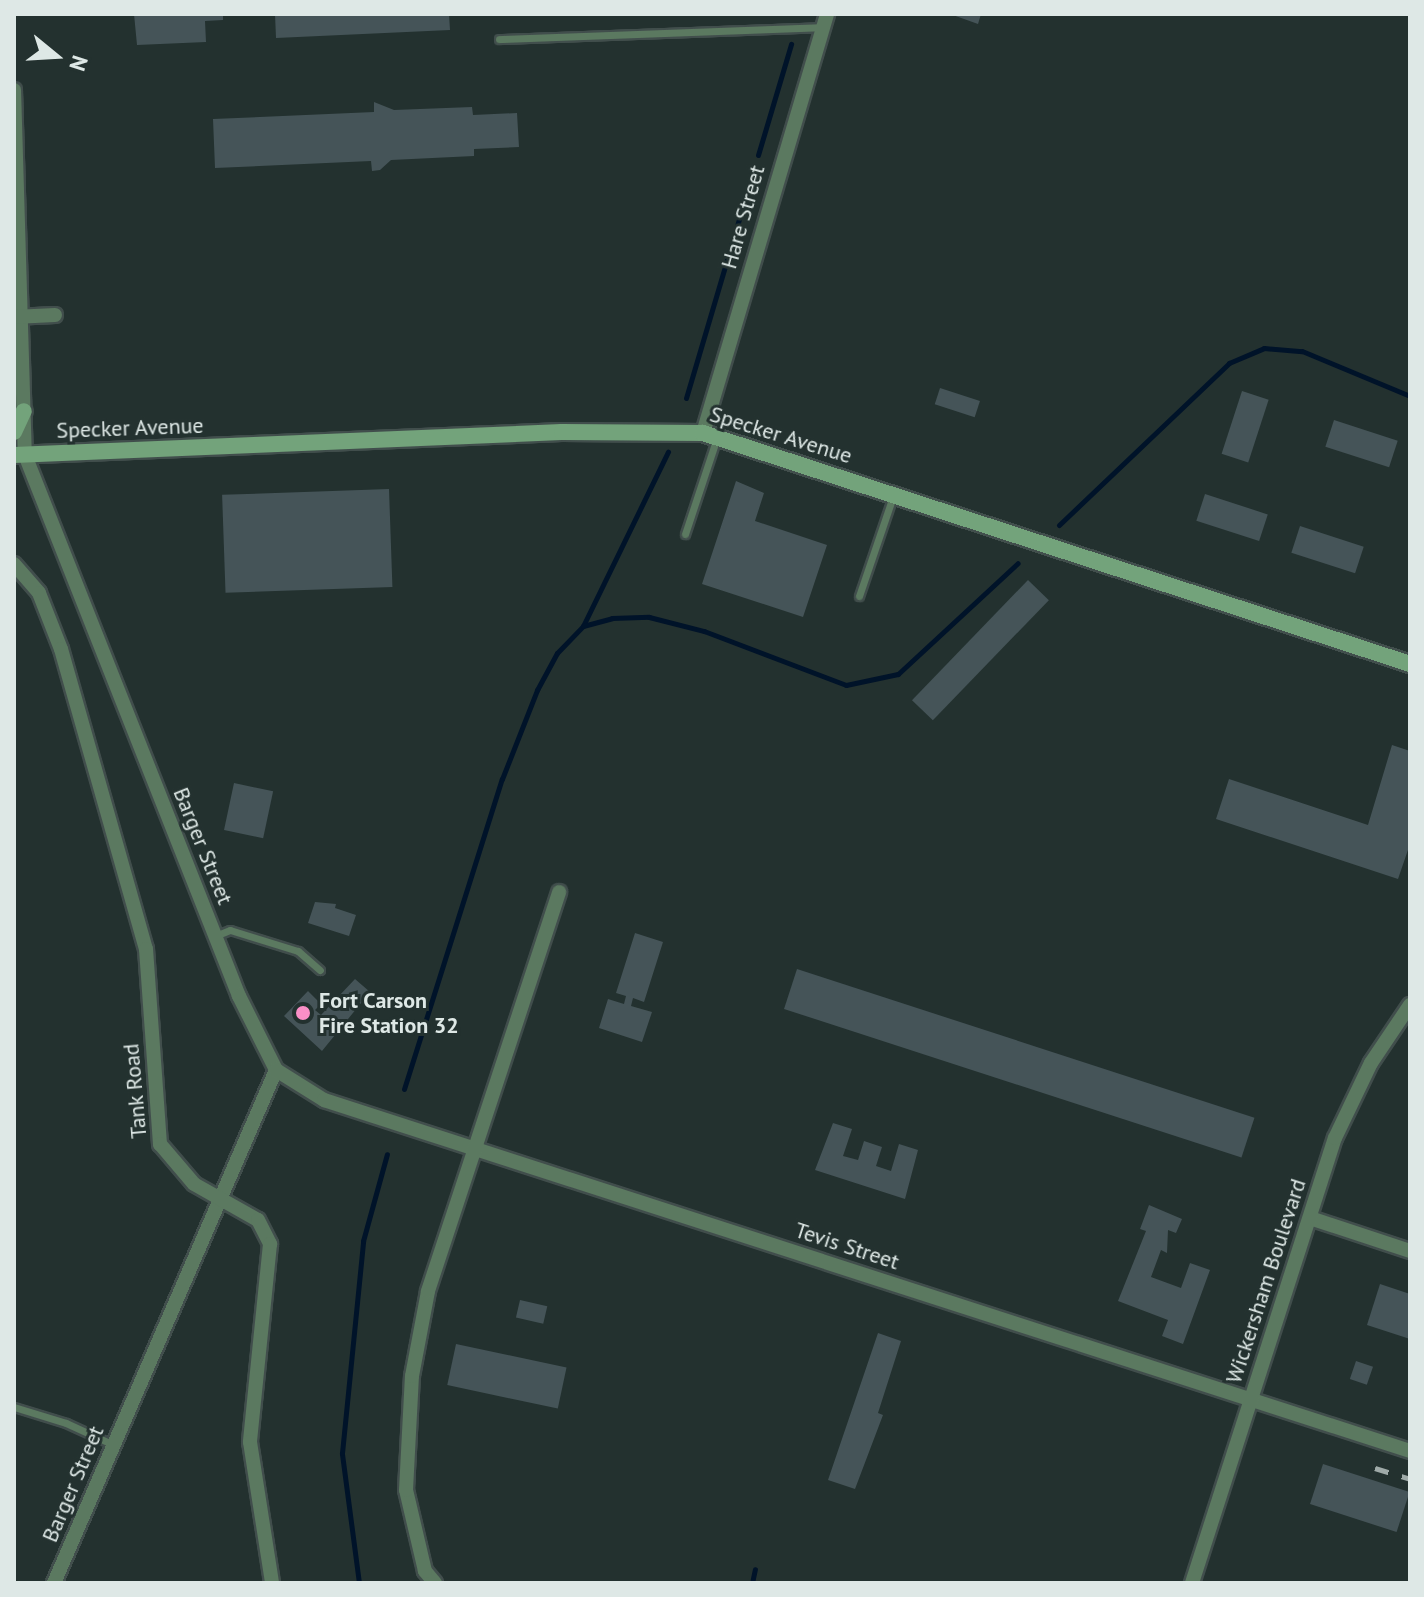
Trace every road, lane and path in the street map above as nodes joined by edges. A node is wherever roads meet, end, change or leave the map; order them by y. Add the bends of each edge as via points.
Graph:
1 (825, 21) edge
2 (499, 39) dead end
3 (14, 90) edge
4 (55, 315) dead end
5 (17, 317) edge
6 (24, 411) junction
7 (14, 432) edge
8 (710, 435) junction
9 (20, 455) edge
10 (894, 493) junction
11 (685, 534) dead end
12 (14, 564) edge
13 (859, 596) dead end
14 (1410, 664) edge
15 (559, 892) dead end
16 (215, 936) junction
17 (320, 970) dead end
18 (1410, 1005) edge
19 (276, 1070) junction
20 (474, 1146) junction
21 (221, 1198) junction
22 (1310, 1218) junction
23 (1410, 1251) edge
24 (1250, 1400) junction
25 (14, 1407) edge
26 (114, 1445) junction
27 (1410, 1451) edge
28 (54, 1583) edge
29 (272, 1583) edge
30 (435, 1583) edge
31 (1192, 1583) edge

1 - 2 lane
1 - 8 street, Hare Street
3 - 5 street, Barger Street
4 - 5 street
5 - 6 street, Barger Street
6 - 7 street
6 - 9 street, Barger Street
8 - 9 street, Specker Avenue via 591,431
8 - 10 street, Specker Avenue
8 - 11 lane
9 - 16 street, Barger Street
10 - 13 lane
10 - 14 street, Specker Avenue
12 - 21 street, Tank Road via 39,593 56,635 146,949 160,1144 181,1174
15 - 20 street
16 - 17 lane via 230,930 285,947
16 - 19 street, Barger Street via 262,1049
18 - 22 street, Wickersham Boulevard via 1346,1111
19 - 20 street, Tevis Street via 324,1100
19 - 21 street, Barger Street
20 - 24 street, Tevis Street
20 - 30 street via 428,1291 412,1376 406,1490 425,1571
21 - 26 street, Barger Street
21 - 29 street, Tank Road via 258,1220 270,1244 250,1442
22 - 23 street
22 - 24 street, Wickersham Boulevard
24 - 27 street, Tevis Street
24 - 31 street, Wickersham Boulevard
25 - 26 lane
26 - 28 street, Barger Street

